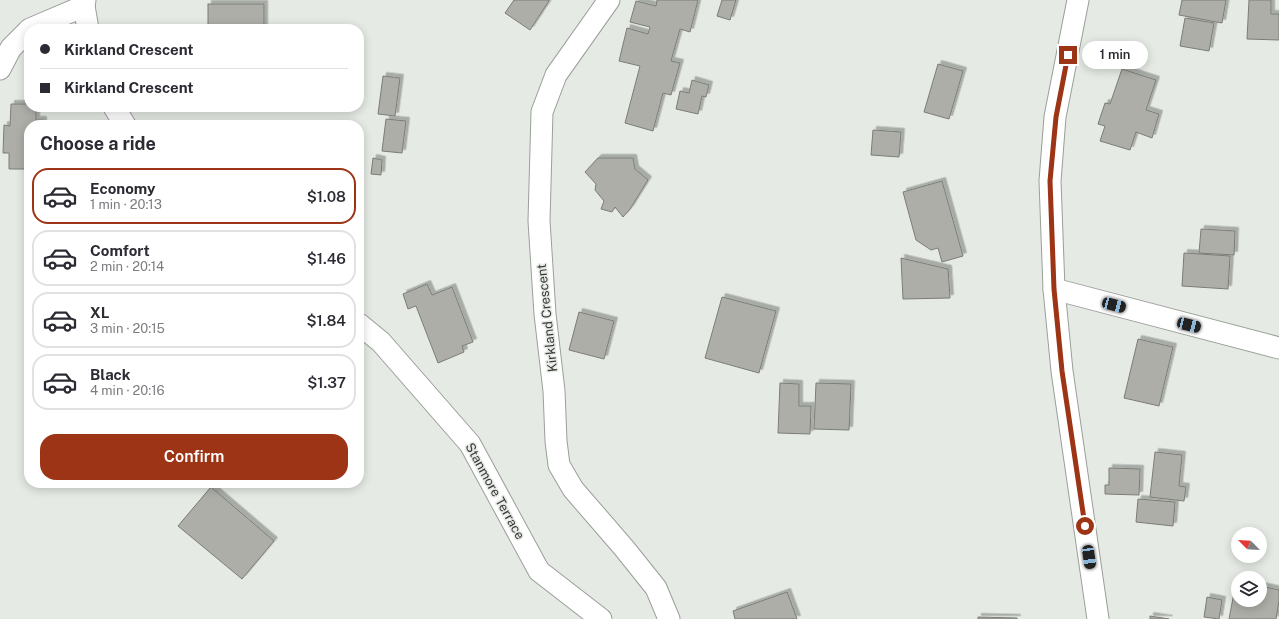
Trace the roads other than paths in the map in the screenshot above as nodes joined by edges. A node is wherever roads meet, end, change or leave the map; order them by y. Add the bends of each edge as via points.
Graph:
1 (609, 0) edge
2 (1078, 0) edge
3 (84, 3) edge
4 (40, 24) edge
5 (87, 24) edge
6 (24, 35) edge
7 (0, 69) edge
8 (1054, 289) junction
9 (364, 328) edge
10 (1279, 348) edge
11 (601, 619) edge
12 (670, 619) edge
13 (1098, 619) edge

1 - 12 street, Kirkland Crescent via 556,75 542,112 539,221 556,441 559,465 573,489 656,588
2 - 8 street via 1056,117 1050,174
3 - 4 street
3 - 5 street
6 - 7 street via 11,48
8 - 10 street
8 - 13 street via 1062,371
9 - 11 street, Stanmore Terrace via 381,342 470,444 539,571

